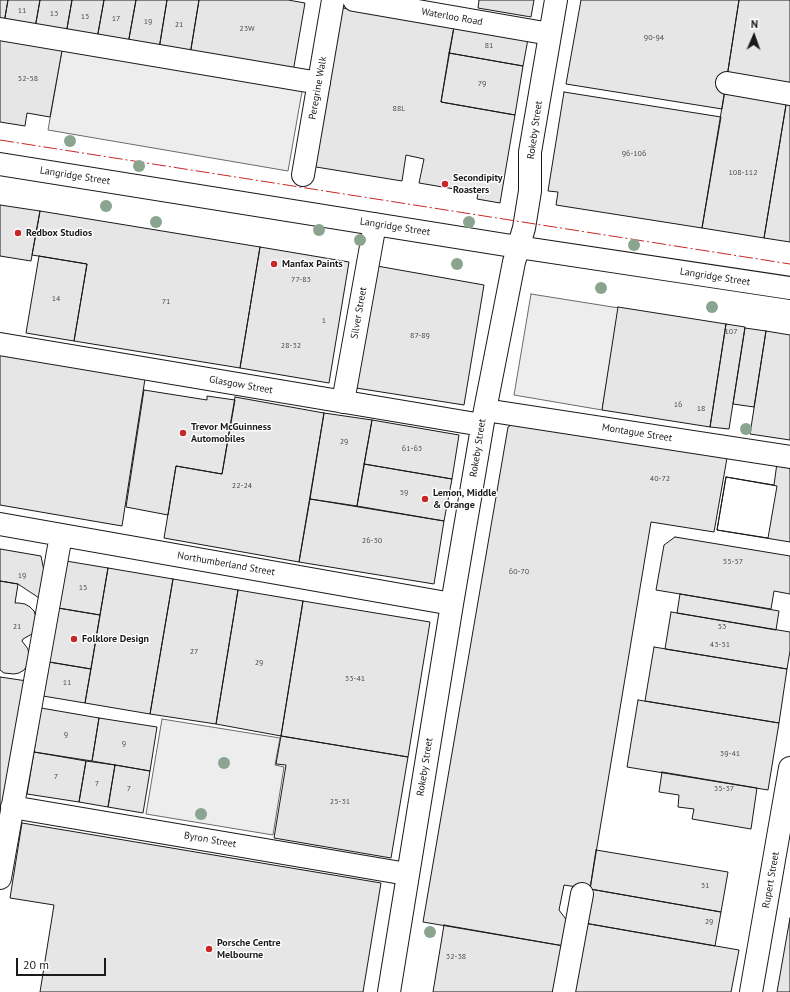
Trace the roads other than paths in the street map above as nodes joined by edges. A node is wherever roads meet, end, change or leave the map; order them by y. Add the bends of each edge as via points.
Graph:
1 (333, 0) edge
2 (354, 0) edge
3 (556, 0) edge
4 (0, 29) edge
5 (550, 34) junction
6 (319, 83) junction
7 (727, 83) dead end
8 (790, 94) edge
9 (0, 164) edge
10 (303, 175) dead end
11 (375, 224) junction
12 (518, 247) junction
13 (790, 288) edge
14 (0, 344) edge
15 (343, 402) junction
16 (483, 417) junction
17 (790, 457) edge
18 (0, 524) edge
19 (60, 535) junction
20 (452, 604) junction
21 (790, 768) edge
22 (12, 807) junction
23 (408, 874) junction
24 (0, 878) edge
25 (582, 894) dead end
26 (389, 992) edge
27 (564, 992) edge
28 (751, 992) edge

1 - 6 street, Peregrine Walk
2 - 5 street, Waterloo Road
3 - 5 street, Rokeby Street
4 - 6 street
5 - 12 street, Rokeby Street via 530,152 530,191
6 - 10 street, Peregrine Walk
7 - 8 street
9 - 11 street, Langridge Street
11 - 12 street, Langridge Street
11 - 15 street, Silver Street
12 - 13 street, Langridge Street
12 - 16 street, Rokeby Street
14 - 15 street, Glasgow Street
15 - 16 street, Glasgow Street
16 - 17 street, Montague Street
16 - 20 street, Rokeby Street
18 - 19 street, Northumberland Street
19 - 20 street, Northumberland Street
19 - 22 street
20 - 23 street, Rokeby Street
21 - 28 street, Rupert Street
22 - 23 street, Byron Street
22 - 24 street
23 - 26 street, Rokeby Street
25 - 27 street

